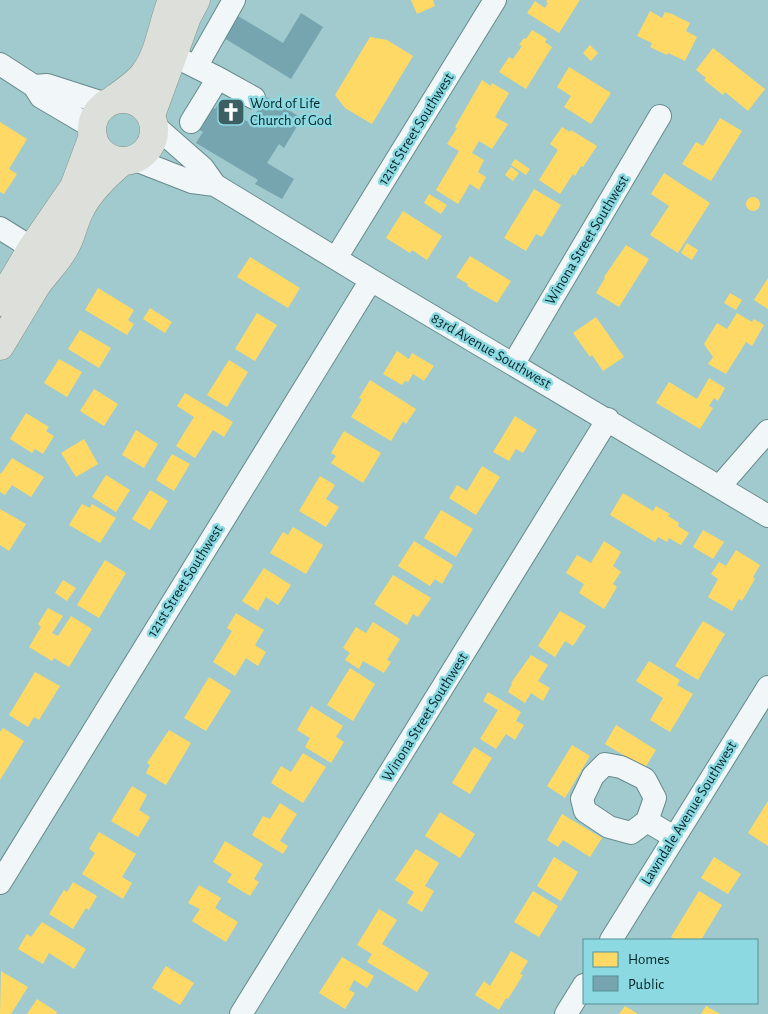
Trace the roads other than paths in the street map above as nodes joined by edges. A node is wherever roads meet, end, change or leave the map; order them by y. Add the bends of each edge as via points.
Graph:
1 (172, 0) edge
2 (196, 0) edge
3 (234, 0) edge
4 (495, 0) edge
5 (184, 61) junction
6 (0, 64) edge
7 (218, 78) junction
8 (34, 86) junction
9 (254, 98) dead end
10 (110, 102) junction
11 (660, 116) dead end
12 (152, 120) junction
13 (191, 122) dead end
14 (92, 132) junction
15 (128, 160) junction
16 (215, 185) junction
17 (0, 228) edge
18 (32, 248) junction
19 (336, 258) junction
20 (371, 280) junction
21 (0, 302) edge
22 (0, 346) edge
23 (514, 363) junction
24 (608, 419) junction
25 (768, 431) edge
26 (720, 486) junction
27 (768, 516) edge
28 (768, 687) edge
29 (647, 821) dead end
30 (674, 837) junction
31 (0, 882) edge
32 (612, 939) edge
33 (583, 987) edge
34 (242, 1014) edge
35 (566, 1014) edge

1 - 10 main road via 156,52 144,74
2 - 5 main road via 186,17
3 - 5 street
4 - 19 street, 121st Street Southwest
5 - 7 street
5 - 12 main road
6 - 8 street
7 - 9 street
7 - 13 street
8 - 10 street via 47,85
8 - 14 street via 41,97
10 - 12 main road via 125,98 136,101
10 - 14 main road via 94,118
11 - 23 street, Winona Street Southwest
12 - 15 main road via 154,136 150,146
12 - 16 street, 83rd Avenue Southwest via 203,168
14 - 15 main road via 100,151 107,156
14 - 18 main road via 74,187
15 - 16 street, 83rd Avenue Southwest via 192,182
15 - 22 main road via 100,181 79,210 65,248 38,284
16 - 19 street, 83rd Avenue Southwest
17 - 18 street
18 - 21 main road
19 - 20 street, 83rd Avenue Southwest
20 - 23 street, 83rd Avenue Southwest
20 - 31 street, 121st Street Southwest
23 - 24 street, 83rd Avenue Southwest
24 - 26 street, 83rd Avenue Southwest
24 - 34 street, Winona Street Southwest
25 - 26 street
26 - 27 street, 83rd Avenue Southwest
28 - 30 street, Lawndale Avenue Southwest
29 - 30 street
30 - 32 street, Lawndale Avenue Southwest
33 - 35 street

